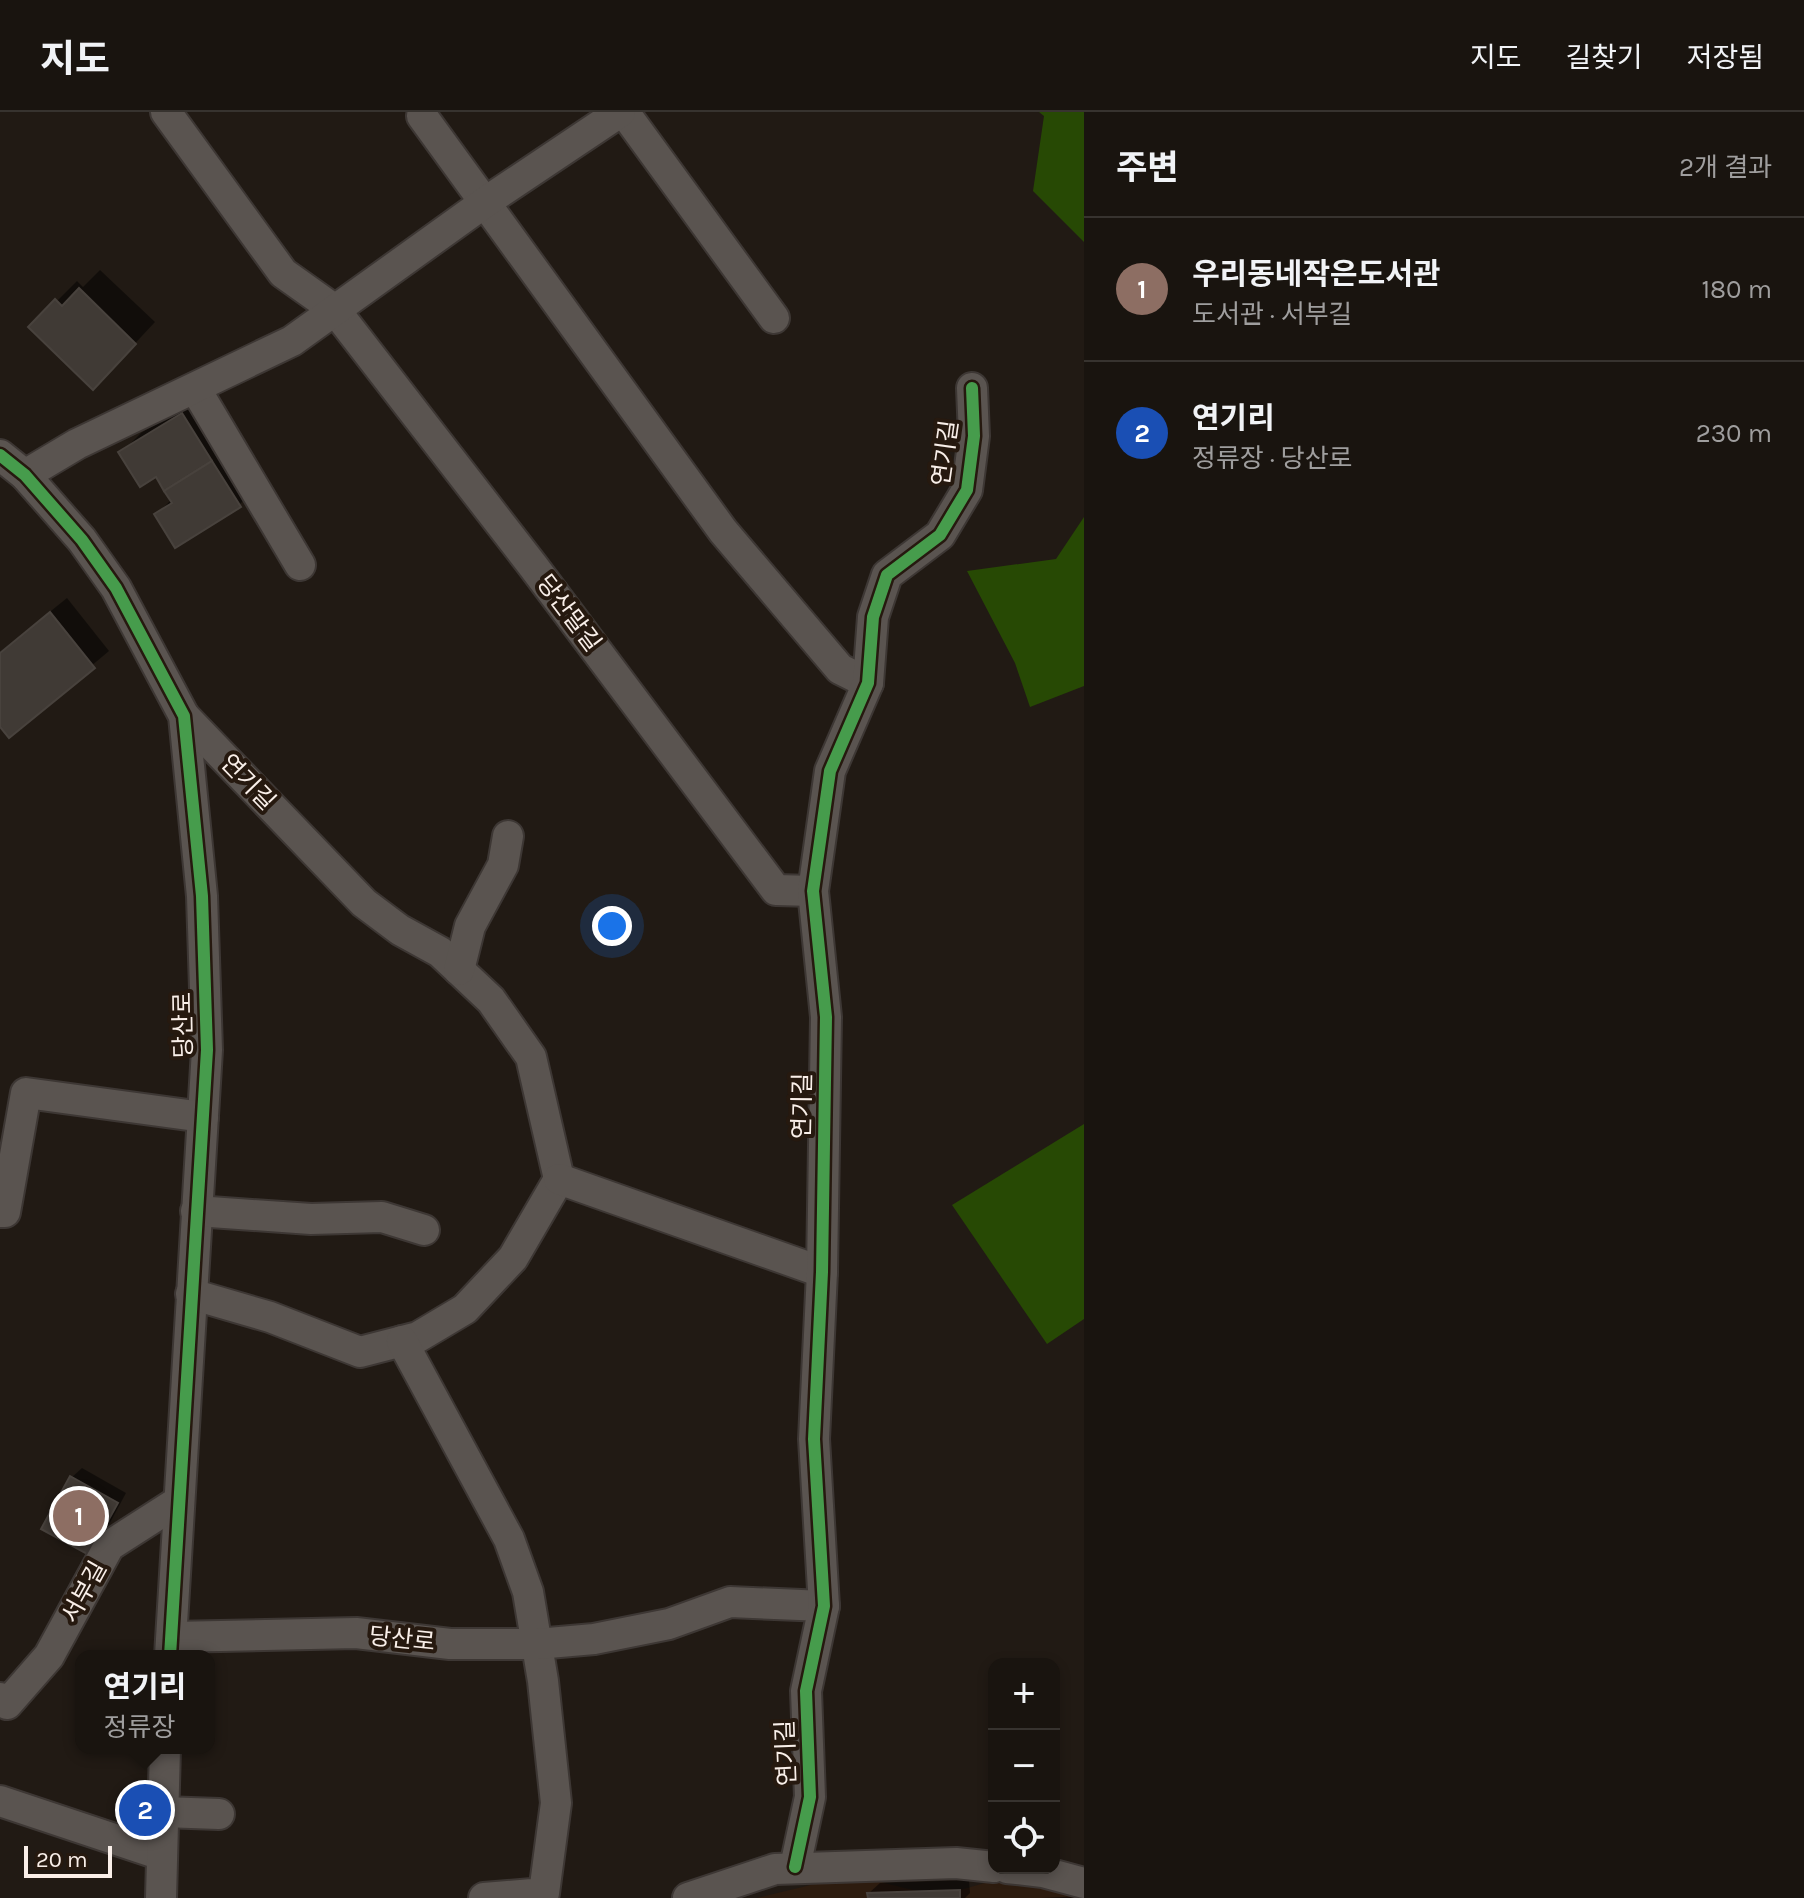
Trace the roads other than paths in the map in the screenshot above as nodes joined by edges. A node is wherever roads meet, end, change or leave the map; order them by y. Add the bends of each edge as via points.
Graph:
1 (166, 112) edge
2 (622, 112) edge
3 (422, 116) dead end
4 (484, 203) junction
5 (335, 310) junction
6 (774, 318) dead end
7 (195, 388) junction
8 (972, 388) dead end
9 (0, 455) edge
10 (25, 475) junction
11 (300, 565) dead end
12 (868, 683) junction
13 (184, 716) junction
14 (508, 836) dead end
15 (813, 891) junction
16 (459, 970) junction
17 (203, 1117) junction
18 (559, 1179) junction
19 (196, 1211) junction
20 (0, 1212) edge
21 (424, 1230) dead end
22 (822, 1272) junction
23 (191, 1294) junction
24 (402, 1341) junction
25 (179, 1501) junction
26 (824, 1606) junction
27 (537, 1644) junction
28 (171, 1646) edge
29 (2, 1707) edge
30 (165, 1754) edge
31 (0, 1801) edge
32 (163, 1812) junction
33 (219, 1814) dead end
34 (162, 1855) junction
35 (988, 1866) edge
36 (795, 1867) junction
37 (1050, 1874) edge
38 (1084, 1883) edge
39 (161, 1898) edge
40 (484, 1898) edge
41 (688, 1898) edge

1 - 5 street, 당산말길 via 283,273
2 - 4 street
2 - 6 street
3 - 4 street
4 - 5 street
4 - 12 street via 723,531 840,669
5 - 7 street via 292,341
5 - 15 street, 당산말길 via 776,890
7 - 10 street
7 - 11 street
8 - 12 street, 연기길 via 974,436 967,490 940,535 887,575 873,617
9 - 10 street, 당산로
10 - 13 street, 당산로 via 116,588
12 - 15 street, 연기길 via 830,771
13 - 16 street, 연기길 via 364,903
13 - 17 street, 당산로 via 202,896 207,1050
14 - 16 street via 503,865 470,926
15 - 22 street, 연기길 via 826,1017
16 - 18 street, 연기길 via 491,1000 531,1057
17 - 19 street, 당산로
17 - 20 street via 26,1093 5,1212
18 - 22 street
18 - 24 street via 513,1258 465,1309
19 - 21 street via 311,1219 382,1217
19 - 23 street, 당산로
22 - 26 street, 연기길 via 814,1439
23 - 24 street via 360,1352
23 - 25 street, 당산로
24 - 27 street via 509,1539 528,1592
25 - 28 street, 당산로
25 - 29 street, 서부길 via 109,1546 49,1656
26 - 27 street, 당산로 via 730,1602 669,1624
26 - 36 street, 연기길 via 806,1691 810,1797
27 - 28 street, 당산로 via 450,1644 356,1633
27 - 40 street via 556,1803 544,1893
30 - 32 street
31 - 34 street
32 - 33 street
32 - 34 street
34 - 39 street
35 - 36 street
36 - 41 street
37 - 38 street

